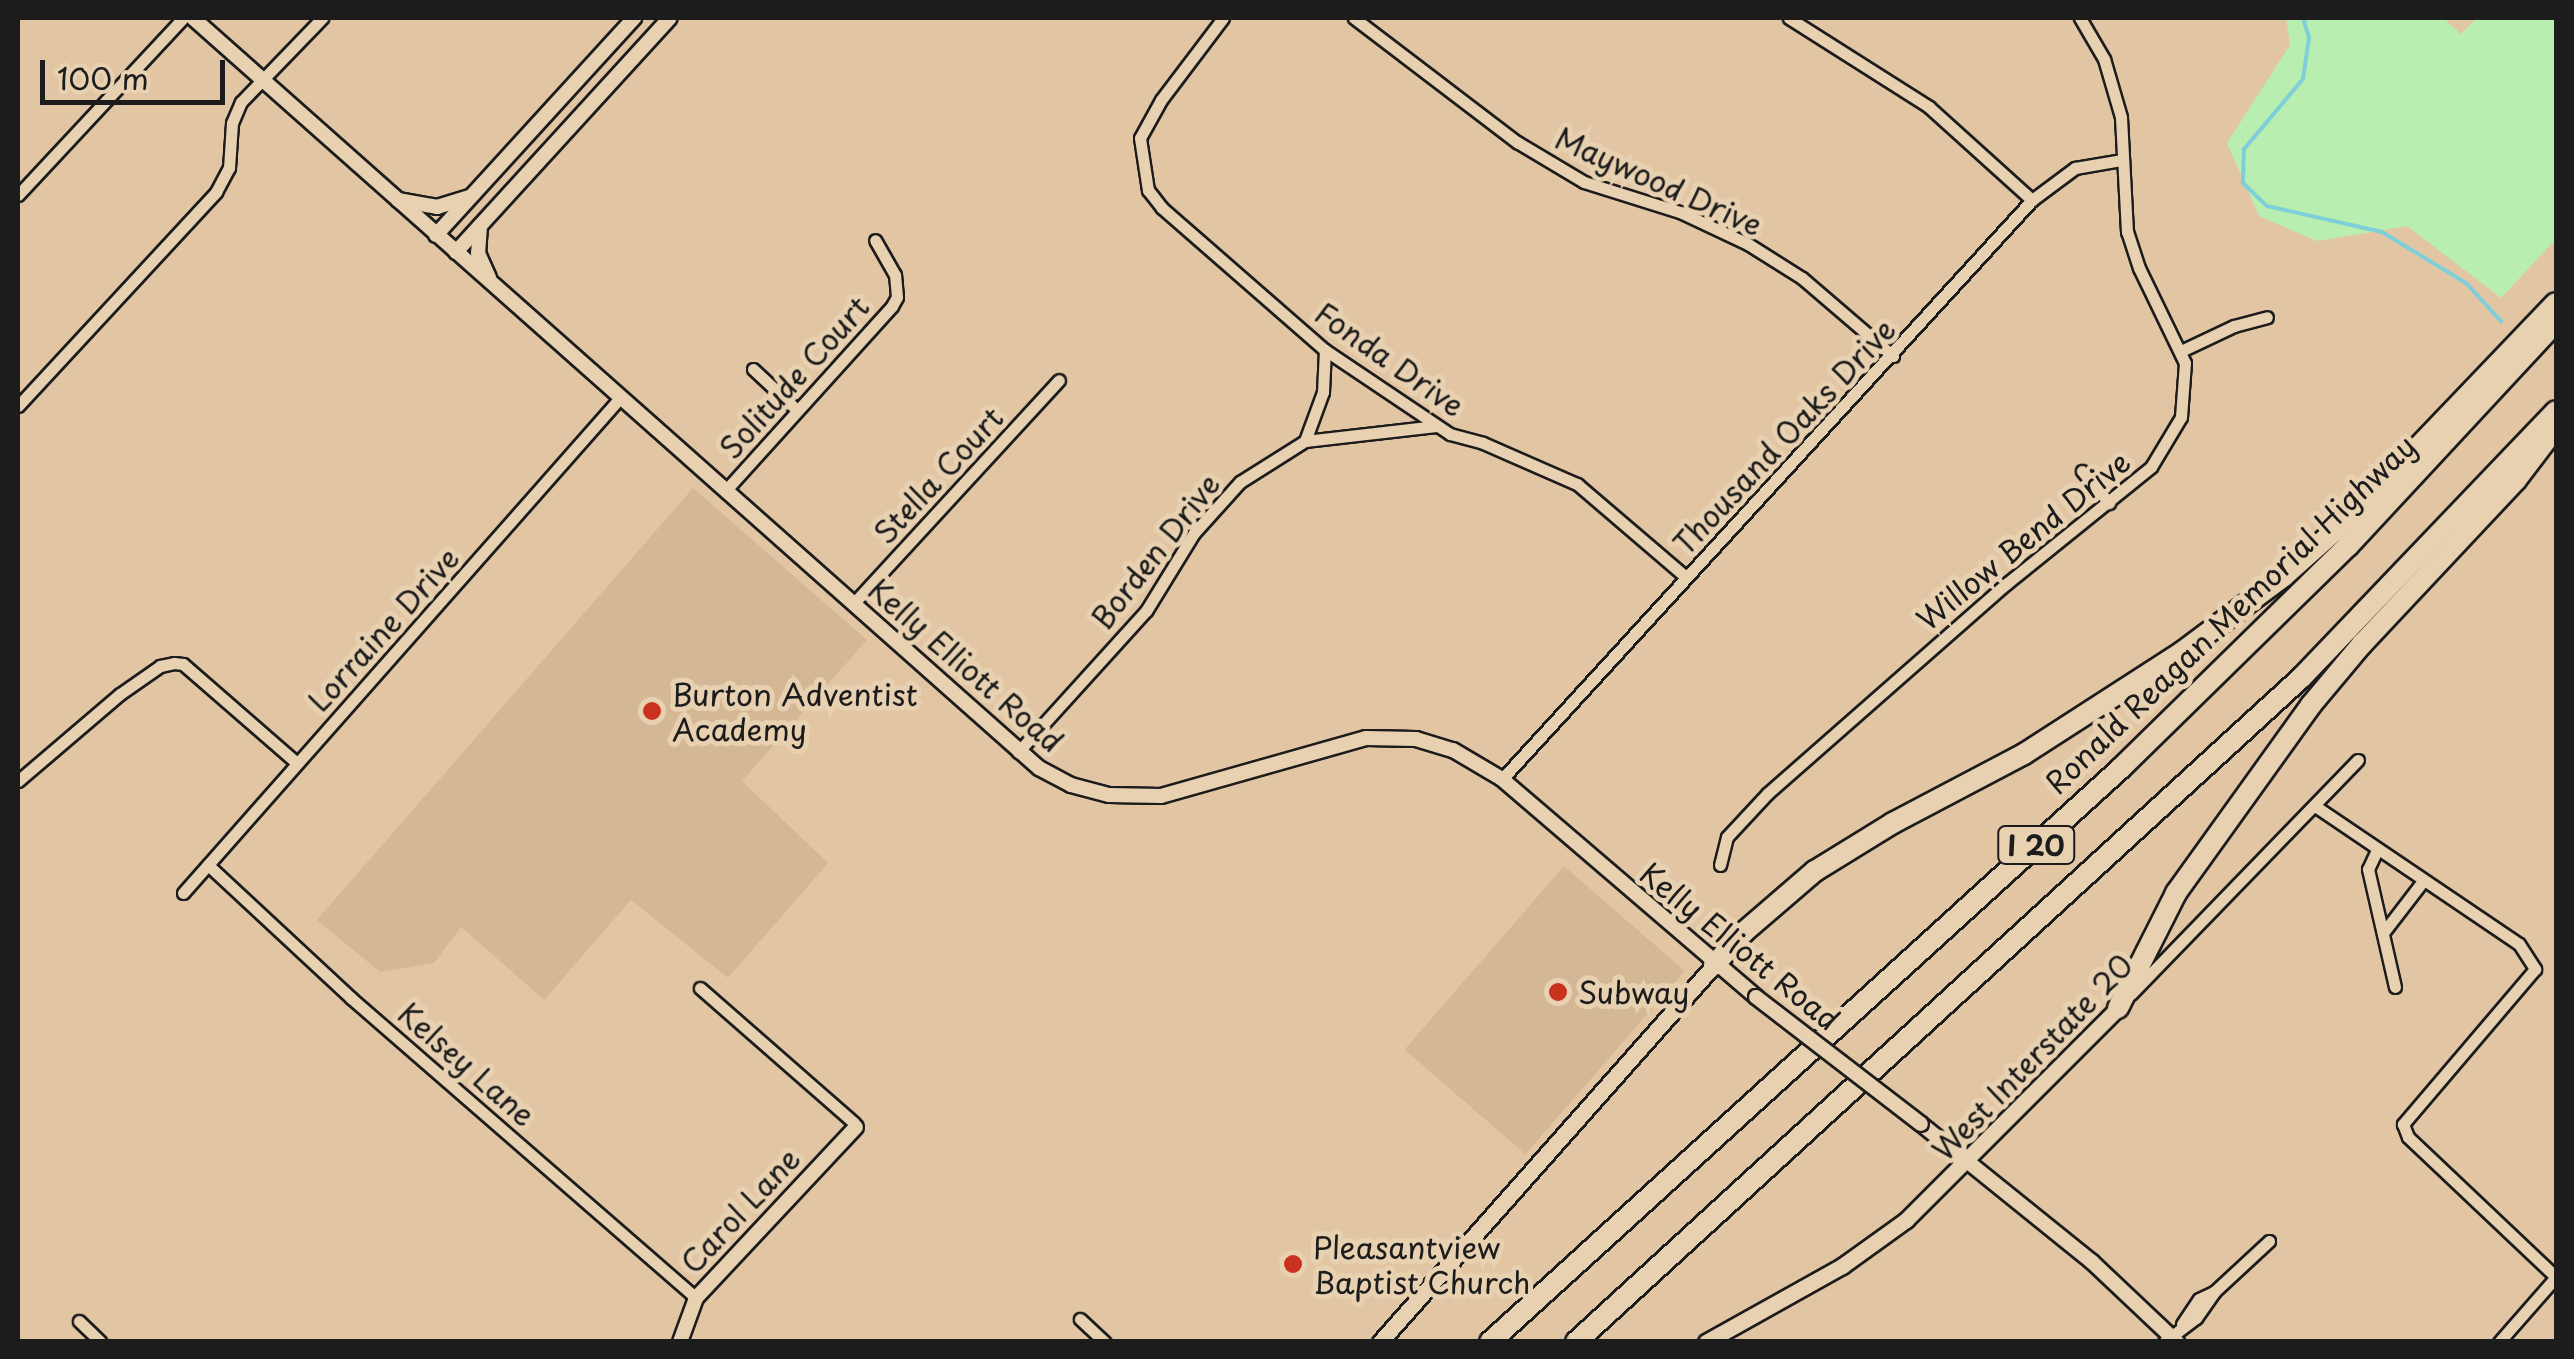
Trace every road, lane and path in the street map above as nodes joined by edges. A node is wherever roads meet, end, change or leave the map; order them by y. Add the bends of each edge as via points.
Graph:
1 (183, 18) edge
2 (193, 18) edge
3 (322, 18) edge
4 (634, 18) edge
5 (670, 18) edge
6 (1223, 18) edge
7 (1354, 18) edge
8 (1789, 18) edge
9 (2080, 18) edge
10 (261, 78) junction
11 (2122, 160) junction
12 (18, 195) edge
13 (470, 197) junction
14 (395, 199) junction
15 (2032, 200) junction
16 (480, 226) junction
17 (436, 235) junction
18 (875, 240) dead end
19 (456, 252) junction
20 (491, 283) junction
21 (2556, 304) edge
22 (2267, 317) dead end
23 (2556, 322) edge
24 (1325, 350) junction
25 (2181, 350) junction
26 (1892, 356) junction
27 (753, 370) dead end
28 (1060, 380) dead end
29 (620, 398) junction
30 (18, 406) edge
31 (797, 410) junction
32 (2556, 411) edge
33 (1438, 426) junction
34 (2556, 428) edge
35 (1305, 441) junction
36 (2082, 472) dead end
37 (725, 491) junction
38 (2109, 503) junction
39 (1686, 578) junction
40 (853, 604) junction
41 (1018, 752) junction
42 (2358, 760) dead end
43 (297, 763) junction
44 (1502, 780) junction
45 (18, 781) edge
46 (2314, 806) junction
47 (2377, 850) junction
48 (208, 865) junction
49 (1720, 865) dead end
50 (2424, 881) junction
51 (183, 892) dead end
52 (2383, 933) junction
53 (1714, 965) junction
54 (2395, 987) dead end
55 (700, 988) dead end
56 (2118, 1008) junction
57 (855, 1125) joint
58 (1968, 1161) junction
59 (2268, 1241) dead end
60 (2556, 1277) edge
61 (696, 1298) junction
62 (1080, 1319) dead end
63 (79, 1321) dead end
64 (2170, 1339) edge
65 (101, 1342) edge
66 (680, 1342) edge
67 (1105, 1342) edge
68 (1380, 1342) edge
69 (1490, 1342) edge
70 (1576, 1342) edge
71 (1706, 1342) edge
72 (2498, 1342) edge

1 - 12 street
2 - 10 street, Kelly Elliott Road
3 - 10 street
4 - 13 street
5 - 16 street
6 - 24 street, Fonda Drive via 1160,100 1140,138 1148,190
7 - 26 street, Maywood Drive via 1553,165 1748,244 1802,278
8 - 15 street via 1928,107
9 - 11 street, Willow Bend Drive via 2114,89
10 - 14 street, Kelly Elliott Road
10 - 30 street via 232,123 229,168 216,192
11 - 15 street, Thousand Oaks Drive via 2075,168
11 - 25 street, Willow Bend Drive via 2127,232 2138,268
13 - 14 street via 437,207
13 - 17 street
14 - 17 street, Kelly Elliott Road
15 - 26 street, Thousand Oaks Drive
16 - 19 street
16 - 20 street via 478,252
17 - 19 street, Kelly Elliott Road
18 - 31 street, Solitude Court via 895,275 897,297
19 - 20 street, Kelly Elliott Road
20 - 29 street, Kelly Elliott Road
21 - 53 highway via 2369,499 2284,576 2038,745 1815,871
22 - 25 street
23 - 69 highway, Ronald Reagan Memorial Highway / I 20 via 2348,546 2121,768
24 - 33 street, Fonda Drive
24 - 35 street via 1324,392
25 - 38 street, Willow Bend Drive via 2181,417 2152,468
26 - 39 street, Thousand Oaks Drive
27 - 31 street
28 - 40 street, Stella Court
29 - 37 street, Kelly Elliott Road
29 - 43 street, Lorraine Drive
31 - 37 street, Solitude Court
32 - 70 highway, I 20 via 2301,678
33 - 35 street, Borden Drive
33 - 39 street, Fonda Drive via 1577,484
34 - 56 highway via 2311,706 2176,893
35 - 41 street, Borden Drive via 1264,464 1215,505 1146,611
36 - 38 street
37 - 40 street, Kelly Elliott Road
38 - 49 street, Willow Bend Drive via 1829,735 1727,837
39 - 44 street, Thousand Oaks Drive
40 - 41 street, Kelly Elliott Road
41 - 44 street, Kelly Elliott Road via 1072,784 1131,797 1184,791 1327,746 1391,736 1453,750
42 - 46 street, West Interstate 20
43 - 45 street via 174,662 120,694
43 - 48 street, Lorraine Drive
44 - 53 street, Kelly Elliott Road
46 - 47 street
46 - 56 street, West Interstate 20
47 - 50 street
47 - 52 street via 2368,868
48 - 51 street, Lorraine Drive
48 - 61 street, Kelsey Lane
50 - 52 street
50 - 60 street via 2519,944 2535,969 2404,1124 2408,1138
52 - 54 street
53 - 58 street, Kelly Elliott Road, bridge
53 - 68 main road
55 - 57 street
56 - 58 main road, West Interstate 20
57 - 61 street, Carol Lane
58 - 64 street, Kelly Elliott Road via 2092,1262
58 - 71 main road, West Interstate 20 via 1872,1247
59 - 64 street
60 - 72 street
61 - 66 street, Carol Lane
62 - 67 street
63 - 65 street

